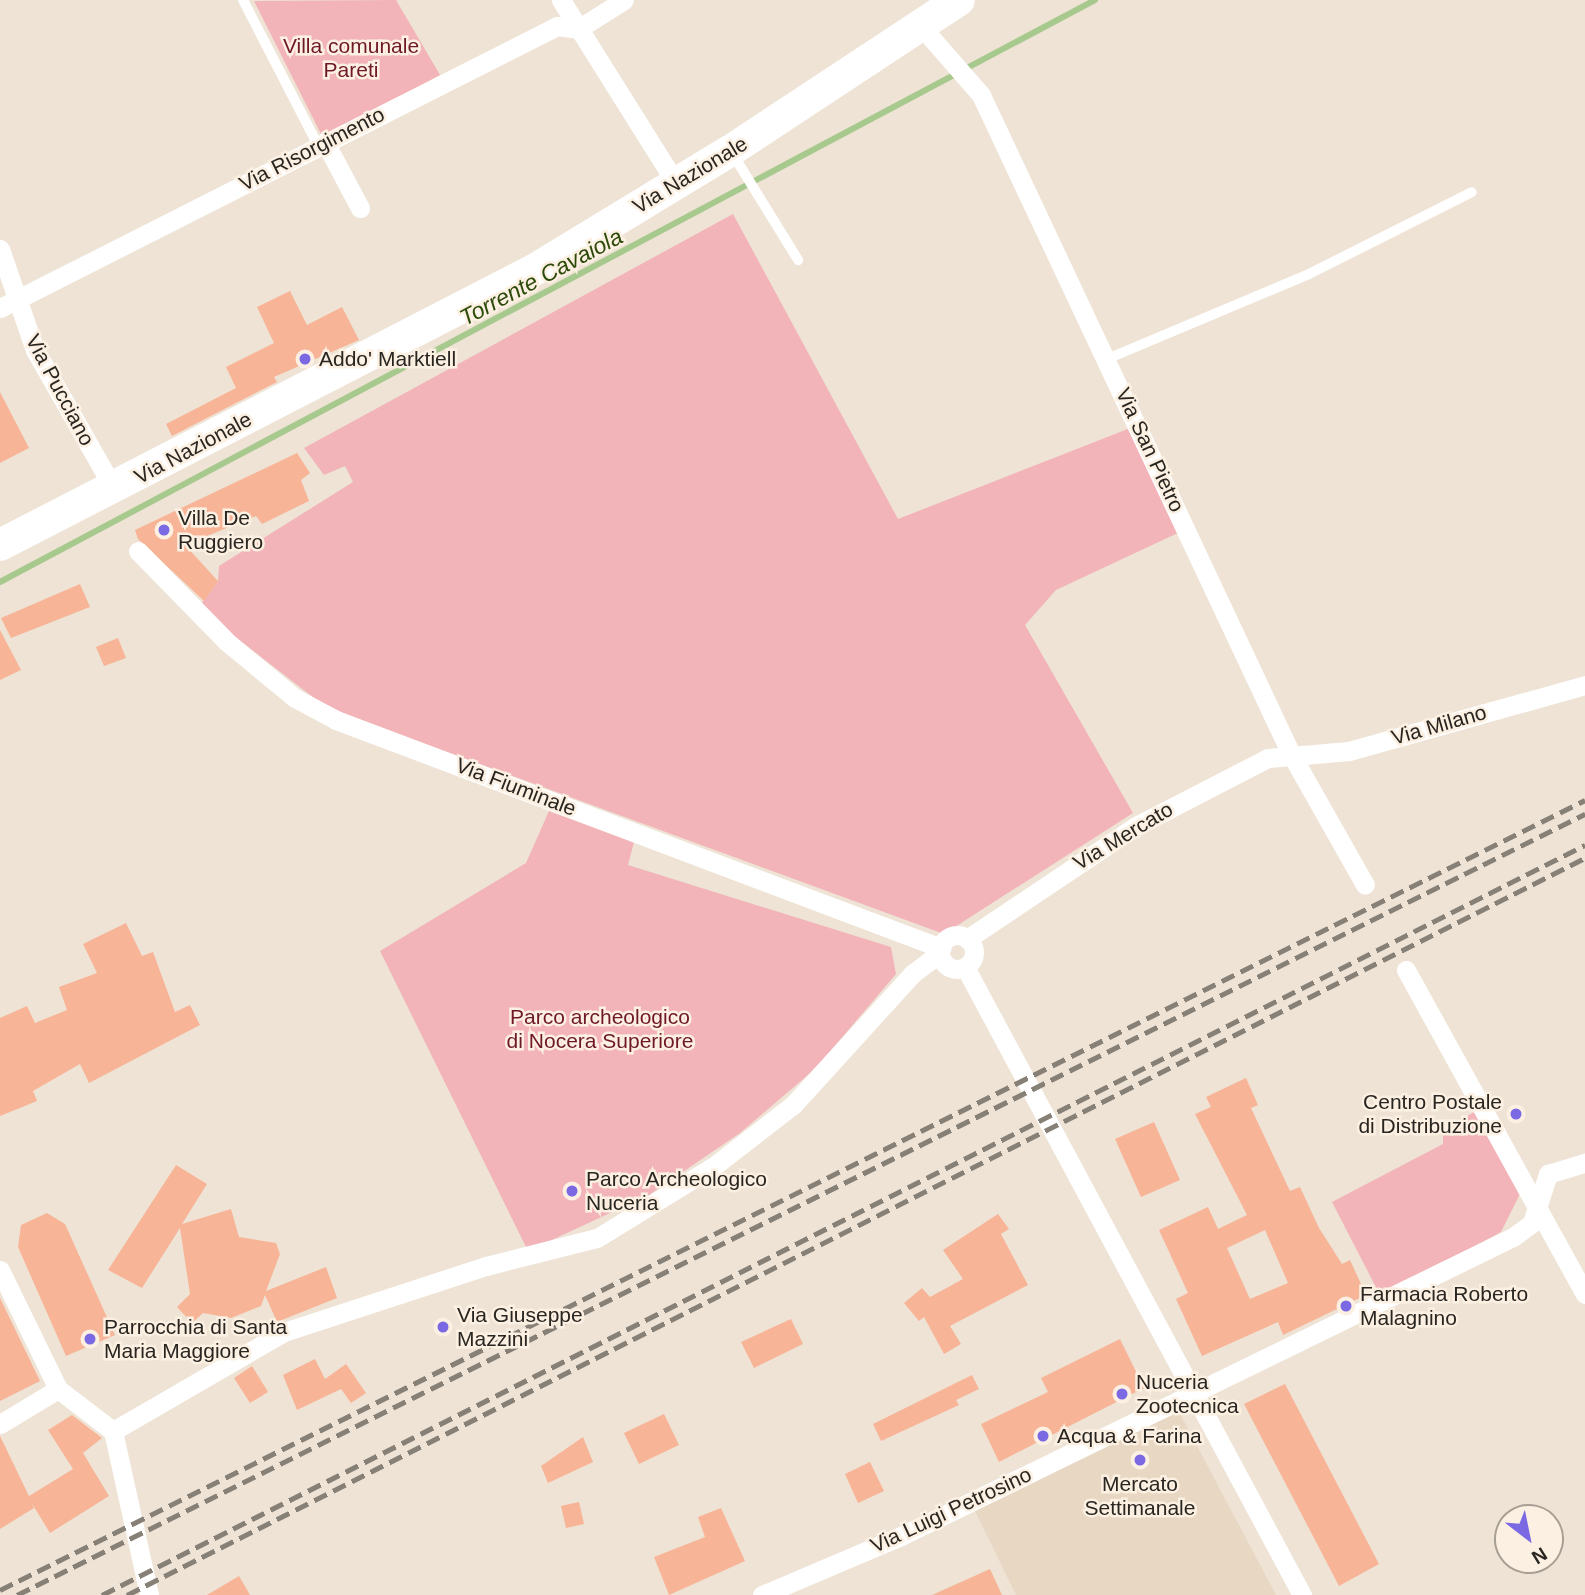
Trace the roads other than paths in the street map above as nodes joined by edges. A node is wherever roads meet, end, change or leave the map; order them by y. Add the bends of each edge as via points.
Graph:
1 (243, 0) edge
2 (561, 0) edge
3 (624, 0) edge
4 (959, 0) edge
5 (920, 25) junction
6 (578, 29) junction
7 (322, 144) junction
8 (736, 160) junction
9 (676, 183) junction
10 (1472, 192) dead end
11 (360, 208) dead end
12 (0, 249) edge
13 (798, 260) dead end
14 (9, 304) edge
15 (1107, 359) junction
16 (114, 489) junction
17 (0, 545) edge
18 (138, 551) dead end
19 (1585, 685) edge
20 (1291, 754) junction
21 (1365, 886) dead end
22 (967, 939) junction
23 (941, 951) junction
24 (965, 967) junction
25 (1406, 970) dead end
26 (1585, 1163) edge
27 (1539, 1203) junction
28 (0, 1270) edge
29 (1585, 1294) edge
30 (58, 1389) junction
31 (1191, 1395) junction
32 (0, 1424) edge
33 (113, 1430) junction
34 (149, 1595) edge
35 (762, 1595) edge
36 (1302, 1595) edge

1 - 7 lane
2 - 6 street
3 - 6 street, Via Risorgimento
4 - 5 main road, Via Nazionale
5 - 8 main road, Via Nazionale
5 - 15 street, Via San Pietro via 981,95
6 - 7 street, Via Risorgimento via 557,26
6 - 9 street
7 - 11 street
7 - 14 street, Via Risorgimento
8 - 9 main road, Via Nazionale
8 - 13 lane
9 - 16 main road, Via Nazionale via 534,270
10 - 15 lane via 1309,274
12 - 14 street, Via Pucciano
14 - 16 street, Via Pucciano
15 - 20 street, Via San Pietro
16 - 17 main road, Via Nazionale
18 - 23 street, Via Fiuminale via 228,642 295,698 336,720
19 - 20 street, Via Milano via 1349,751
20 - 21 street, Via San Pietro
20 - 22 street, Via Mercato via 1184,799
22 - 23 street via 951,936
22 - 24 street via 974,953
23 - 24 street via 949,967
23 - 33 street via 912,974 793,1105 714,1166 597,1238 486,1266 284,1332
24 - 31 street
25 - 27 street
26 - 27 street, Via Luigi Petrosino via 1548,1174
27 - 29 street
27 - 31 street, Via Luigi Petrosino via 1532,1223 1513,1237
28 - 30 street
30 - 32 street
30 - 33 street
31 - 35 street, Via Luigi Petrosino via 901,1536
31 - 36 street
33 - 34 street

